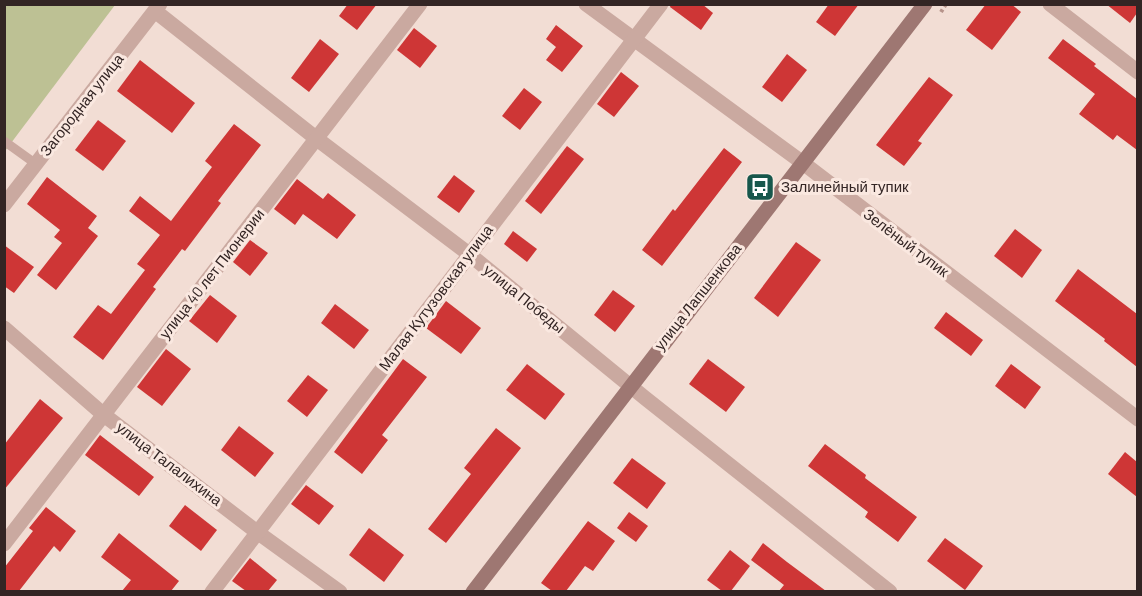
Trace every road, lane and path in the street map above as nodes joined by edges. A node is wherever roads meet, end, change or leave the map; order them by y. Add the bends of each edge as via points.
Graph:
1 (420, 4) edge
2 (586, 4) edge
3 (661, 4) edge
4 (925, 4) edge
5 (1050, 4) edge
6 (157, 8) edge
7 (634, 39) junction
8 (1137, 72) edge
9 (317, 139) junction
10 (4, 141) edge
11 (803, 163) junction
12 (36, 164) junction
13 (4, 205) edge
14 (469, 254) junction
15 (4, 328) edge
16 (630, 386) junction
17 (104, 415) junction
18 (1137, 419) edge
19 (257, 532) junction
20 (4, 544) edge
21 (212, 591) edge
22 (340, 591) edge
23 (473, 591) edge
24 (890, 591) edge

1 - 9 street, улица 40 лет Пионерии
2 - 7 street, Зелёный тупик
3 - 7 street, Малая Кутузовская улица
4 - 11 street, улица Лапшенкова
5 - 8 street
6 - 9 street, улица Победы
6 - 12 street, Загородная улица
7 - 11 street, Зелёный тупик
7 - 14 street, Малая Кутузовская улица
9 - 14 street, улица Победы
9 - 17 street, улица 40 лет Пионерии
10 - 12 lane
11 - 16 street, улица Лапшенкова
11 - 18 street, Зелёный тупик
12 - 13 street, Загородная улица
14 - 16 street, улица Победы
14 - 19 street, Малая Кутузовская улица
15 - 17 street, улица Талалихина
16 - 23 street, улица Лапшенкова
16 - 24 street, улица Победы
17 - 19 street, улица Талалихина
17 - 20 street, улица 40 лет Пионерии
19 - 21 street, Малая Кутузовская улица
19 - 22 street, улица Талалихина

